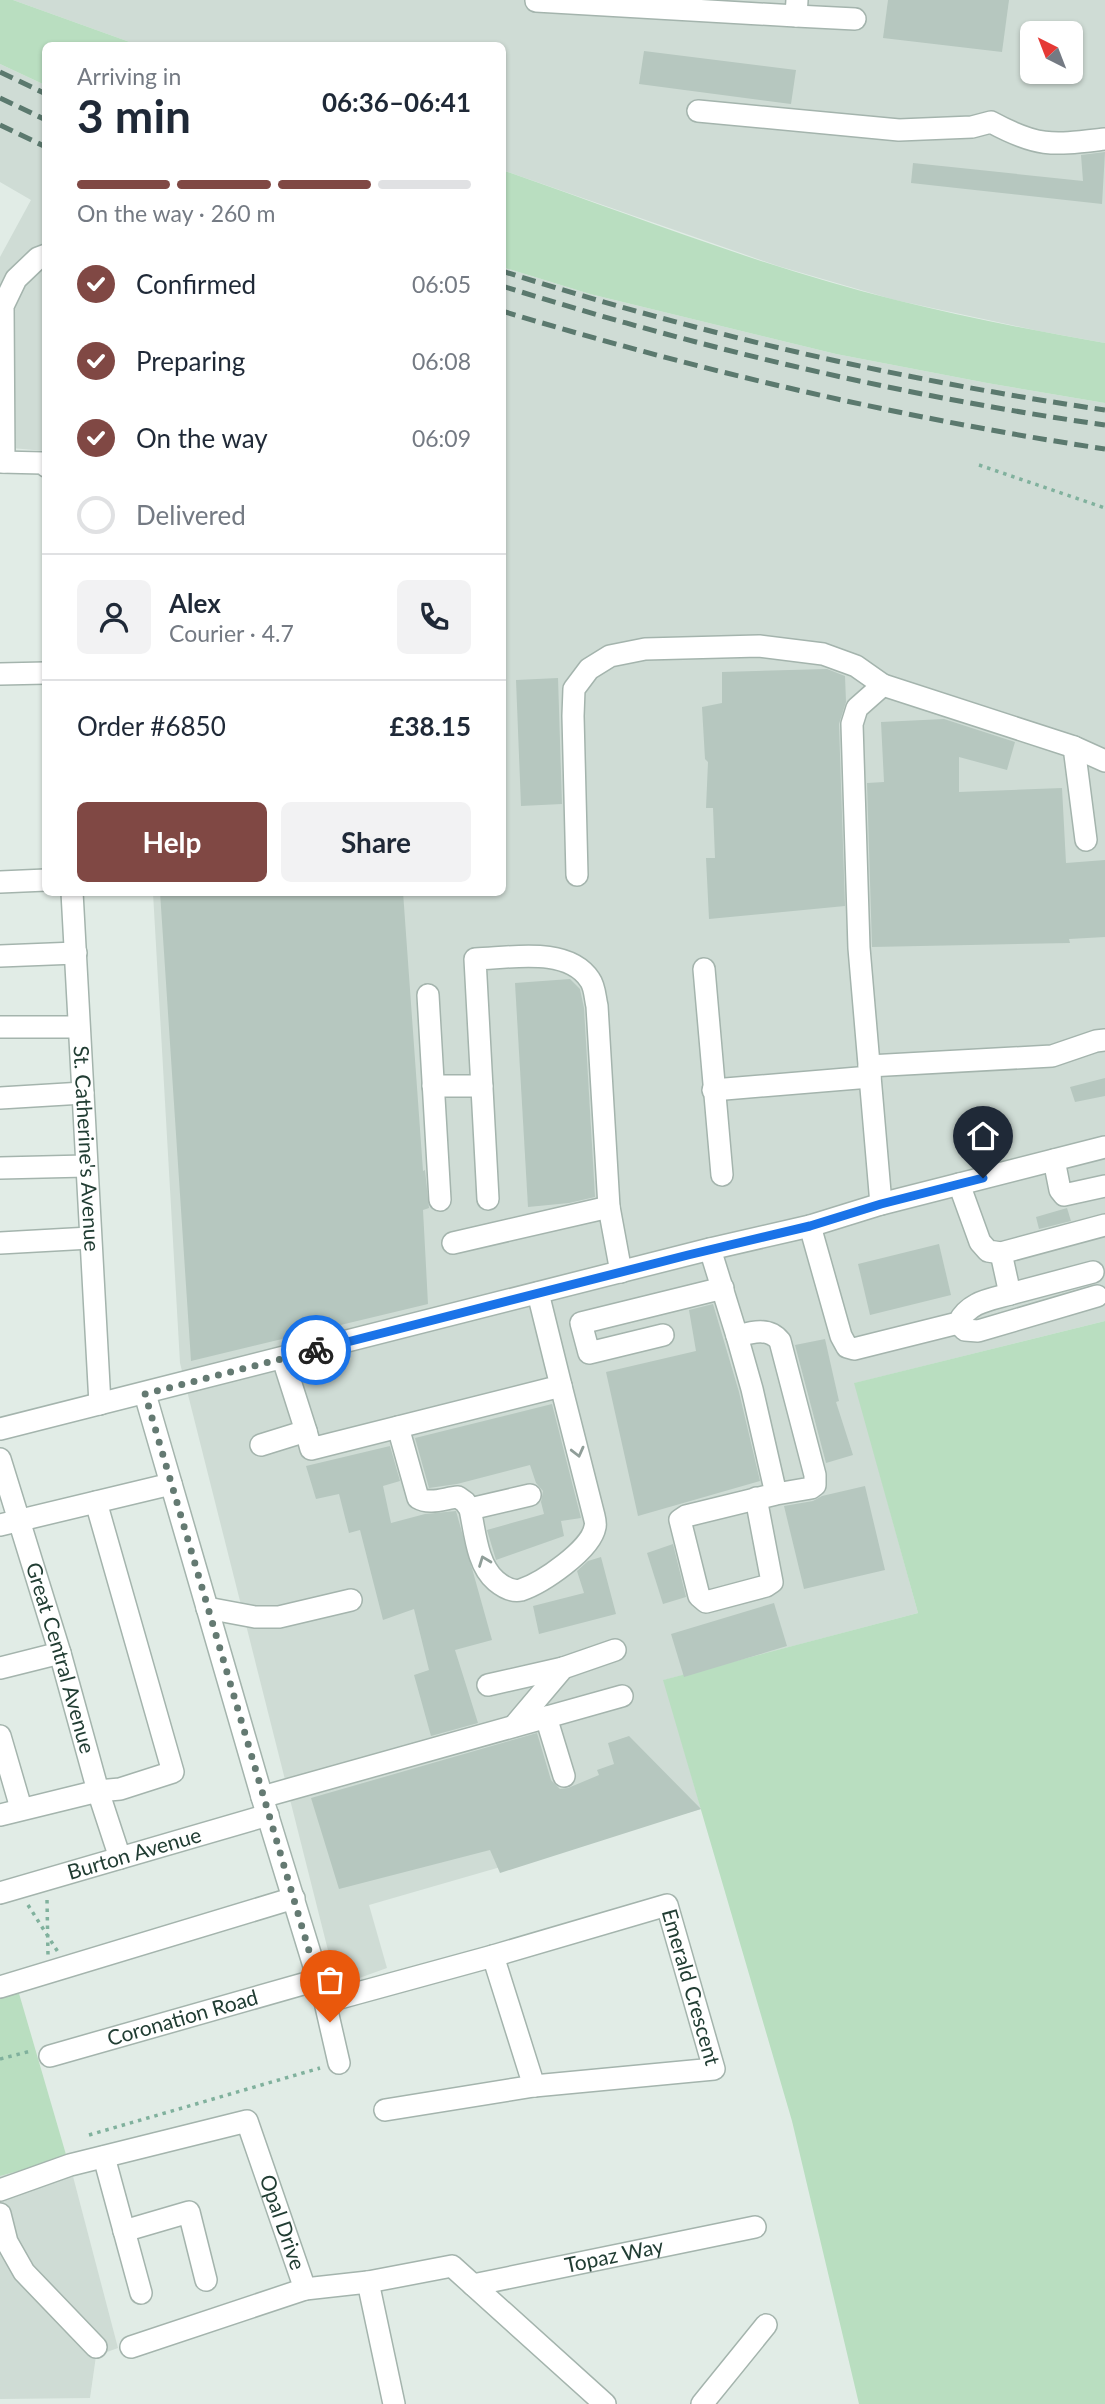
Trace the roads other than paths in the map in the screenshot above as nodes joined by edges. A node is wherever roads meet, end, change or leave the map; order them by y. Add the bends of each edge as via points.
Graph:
1 (536, 1) edge
2 (797, 8) edge
3 (855, 19) dead end
4 (698, 111) dead end
5 (1105, 139) edge
6 (42, 256) edge
7 (2, 462) edge
8 (42, 463) edge
9 (42, 673) edge
10 (0, 674) edge
11 (883, 685) junction
12 (1074, 747) junction
13 (1105, 761) edge
14 (1087, 840) dead end
15 (577, 875) dead end
16 (42, 880) edge
17 (0, 882) edge
18 (72, 896) edge
19 (76, 953) junction
20 (0, 956) edge
21 (704, 968) dead end
22 (428, 996) dead end
23 (0, 1027) edge
24 (78, 1027) junction
25 (1105, 1040) edge
26 (870, 1072) junction
27 (433, 1086) junction
28 (482, 1086) junction
29 (713, 1090) junction
30 (83, 1093) junction
31 (0, 1098) edge
32 (1105, 1147) edge
33 (1054, 1160) junction
34 (86, 1166) junction
35 (0, 1168) edge
36 (722, 1175) dead end
37 (959, 1184) junction
38 (1105, 1186) edge
39 (488, 1199) dead end
40 (440, 1200) dead end
41 (881, 1204) junction
42 (609, 1208) junction
43 (1105, 1225) edge
44 (810, 1226) junction
45 (90, 1238) junction
46 (0, 1242) edge
47 (453, 1243) dead end
48 (710, 1249) junction
49 (1000, 1253) junction
50 (621, 1272) junction
51 (1093, 1272) dead end
52 (723, 1288) junction
53 (538, 1293) junction
54 (1010, 1294) junction
55 (1097, 1296) dead end
56 (958, 1323) junction
57 (663, 1335) dead end
58 (737, 1336) junction
59 (283, 1359) junction
60 (561, 1386) junction
61 (145, 1394) junction
62 (100, 1404) junction
63 (398, 1427) junction
64 (0, 1429) edge
65 (306, 1432) junction
66 (261, 1445) dead end
67 (0, 1459) edge
68 (171, 1484) junction
69 (530, 1495) dead end
70 (766, 1496) junction
71 (96, 1502) junction
72 (470, 1509) junction
73 (9, 1522) edge
74 (351, 1600) dead end
75 (207, 1608) junction
76 (615, 1650) dead end
77 (60, 1653) junction
78 (0, 1668) edge
79 (563, 1668) junction
80 (488, 1685) dead end
81 (622, 1696) dead end
82 (546, 1717) junction
83 (514, 1726) junction
84 (0, 1736) edge
85 (564, 1776) dead end
86 (98, 1791) junction
87 (265, 1806) junction
88 (21, 1808) junction
89 (0, 1815) edge
90 (120, 1858) junction
91 (9, 1891) edge
92 (294, 1898) junction
93 (493, 1956) junction
94 (317, 1980) junction
95 (0, 1987) edge
96 (325, 2002) junction
97 (50, 2056) road end
98 (339, 2063) road end
99 (534, 2086) junction
100 (385, 2110) dead end
101 (104, 2157) junction
102 (0, 2190) edge
103 (0, 2214) edge
104 (755, 2227) dead end
105 (124, 2231) junction
106 (206, 2280) dead end
107 (368, 2282) junction
108 (473, 2285) junction
109 (305, 2290) junction
110 (141, 2293) dead end
111 (766, 2325) dead end
112 (96, 2347) dead end
113 (131, 2347) dead end
114 (394, 2404) edge
115 (606, 2404) edge
116 (702, 2404) edge

1 - 2 street
2 - 3 street
4 - 5 street via 899,130 991,122 1024,139 1057,145
6 - 7 street via 16,279 3,306
7 - 8 street
9 - 10 street
11 - 12 street
11 - 15 street via 856,666 823,654 759,646 645,649 610,656 589,669 574,690 573,703
11 - 26 street via 857,708 852,723 859,948
12 - 13 street
12 - 14 street
16 - 17 street
18 - 19 street, St. Catherine's Avenue
19 - 20 street
19 - 24 street, St. Catherine's Avenue
21 - 29 street
22 - 27 street
23 - 24 street
24 - 30 street, St. Catherine's Avenue
25 - 26 street via 1052,1056
26 - 29 street
26 - 41 street
27 - 28 street
27 - 40 street
28 - 39 street
28 - 42 street via 475,959 552,957 581,969 592,982 597,1006
29 - 36 street
30 - 31 street
30 - 34 street, St. Catherine's Avenue
32 - 33 street
33 - 37 street
33 - 38 street via 1064,1195
34 - 35 street
34 - 45 street, St. Catherine's Avenue
37 - 41 street
37 - 49 street via 980,1242 988,1251
41 - 44 street
42 - 47 street
42 - 50 street
43 - 49 street
44 - 48 street
44 - 56 street via 847,1347
45 - 46 street
45 - 62 street, St. Catherine's Avenue
48 - 50 street
48 - 52 street
49 - 54 street
50 - 53 street
51 - 54 street
52 - 57 street via 581,1323 589,1353
52 - 58 street
53 - 59 street
53 - 60 street
54 - 56 street via 975,1304
55 - 56 street via 978,1331 965,1330
58 - 70 street via 752,1389
58 - 70 street via 766,1332 780,1341 815,1475 816,1485 811,1488
59 - 61 street
59 - 65 street
60 - 63 street
60 -> 72 street via 594,1517 595,1528 586,1545 558,1569 519,1591 507,1588 487,1571
61 - 62 street
61 - 68 street
62 - 64 street
63 - 65 street via 311,1449
63 - 72 street via 418,1499 431,1502 458,1497
65 - 66 street
67 - 73 street, Great Central Avenue
68 - 71 street
68 - 75 street
69 - 72 street
70 - 70 street via 680,1521 699,1596 706,1602 772,1582
71 - 73 street
71 - 86 street via 173,1767 173,1772 130,1786
73 - 77 street, Great Central Avenue
74 - 75 street via 279,1617
75 - 87 street
76 - 79 street
77 - 78 street
77 - 86 street, Great Central Avenue
79 - 80 street
79 - 83 street
81 - 82 street, Burton Avenue
82 - 83 street, Burton Avenue
82 - 85 street
83 - 87 street, Burton Avenue
84 - 88 street
86 - 88 street
86 - 90 street, Great Central Avenue
87 - 90 street, Burton Avenue
87 - 92 street
88 - 89 street
90 - 91 street, Burton Avenue
92 - 94 street
92 - 95 street
93 - 96 street, Emerald Crescent
93 - 99 street
93 - 99 street, Emerald Crescent via 667,1905 714,2069
94 - 96 street
94 - 97 street, Coronation Road
96 - 98 street
99 - 100 street, Emerald Crescent
101 - 102 street, Opal Drive
101 - 105 street
101 - 109 street, Opal Drive via 247,2121
103 - 112 street via 6,2242 24,2272
104 - 108 street, Topaz Way
105 - 106 street via 189,2212
105 - 110 street
107 - 108 street via 452,2266
107 - 109 street
107 - 114 street
108 - 115 street
109 - 113 street, Opal Drive
111 - 116 street

